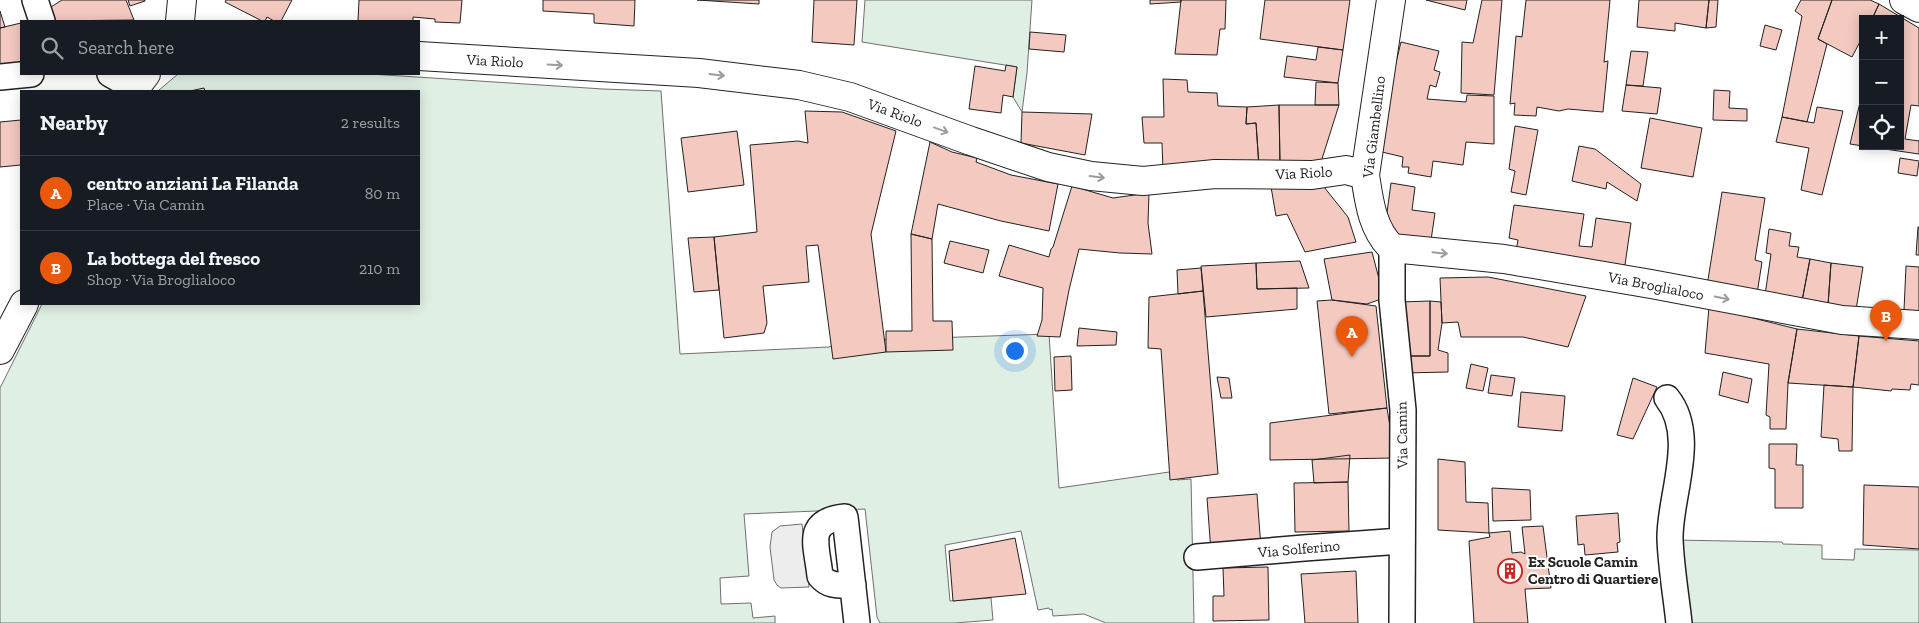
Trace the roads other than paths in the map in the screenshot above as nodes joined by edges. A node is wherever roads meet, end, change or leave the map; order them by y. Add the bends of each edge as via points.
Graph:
1 (35, 0) edge
2 (1392, 0) edge
3 (1904, 0) edge
4 (1919, 8) edge
5 (42, 20) edge
6 (420, 56) edge
7 (21, 75) edge
8 (113, 75) edge
9 (0, 77) edge
10 (138, 84) edge
11 (1365, 175) junction
12 (1392, 248) junction
13 (23, 305) edge
14 (1919, 325) edge
15 (0, 350) edge
16 (1667, 398) dead end
17 (1402, 541) junction
18 (1197, 557) dead end
19 (853, 585) dead end
20 (857, 623) edge
21 (1402, 623) edge
22 (1679, 623) edge

1 - 5 street
2 - 11 street, Via Giambellino
3 - 4 street
6 -> 11 street, Via Riolo via 699,73 800,85 850,97 1048,167 1091,176 1143,181 1215,174 1312,175 1346,170
7 - 9 street
8 - 10 street
11 - 12 street, Via Giambellino via 1369,203 1377,226
12 -> 14 street, Via Broglialoco via 1504,259 1842,320
12 - 17 street, Via Camin via 1392,300 1403,410
13 - 15 street
16 - 22 street via 1673,405 1680,432 1680,467 1670,538
17 - 18 street, Via Solferino
17 - 21 street, Via Camin
19 - 20 street

